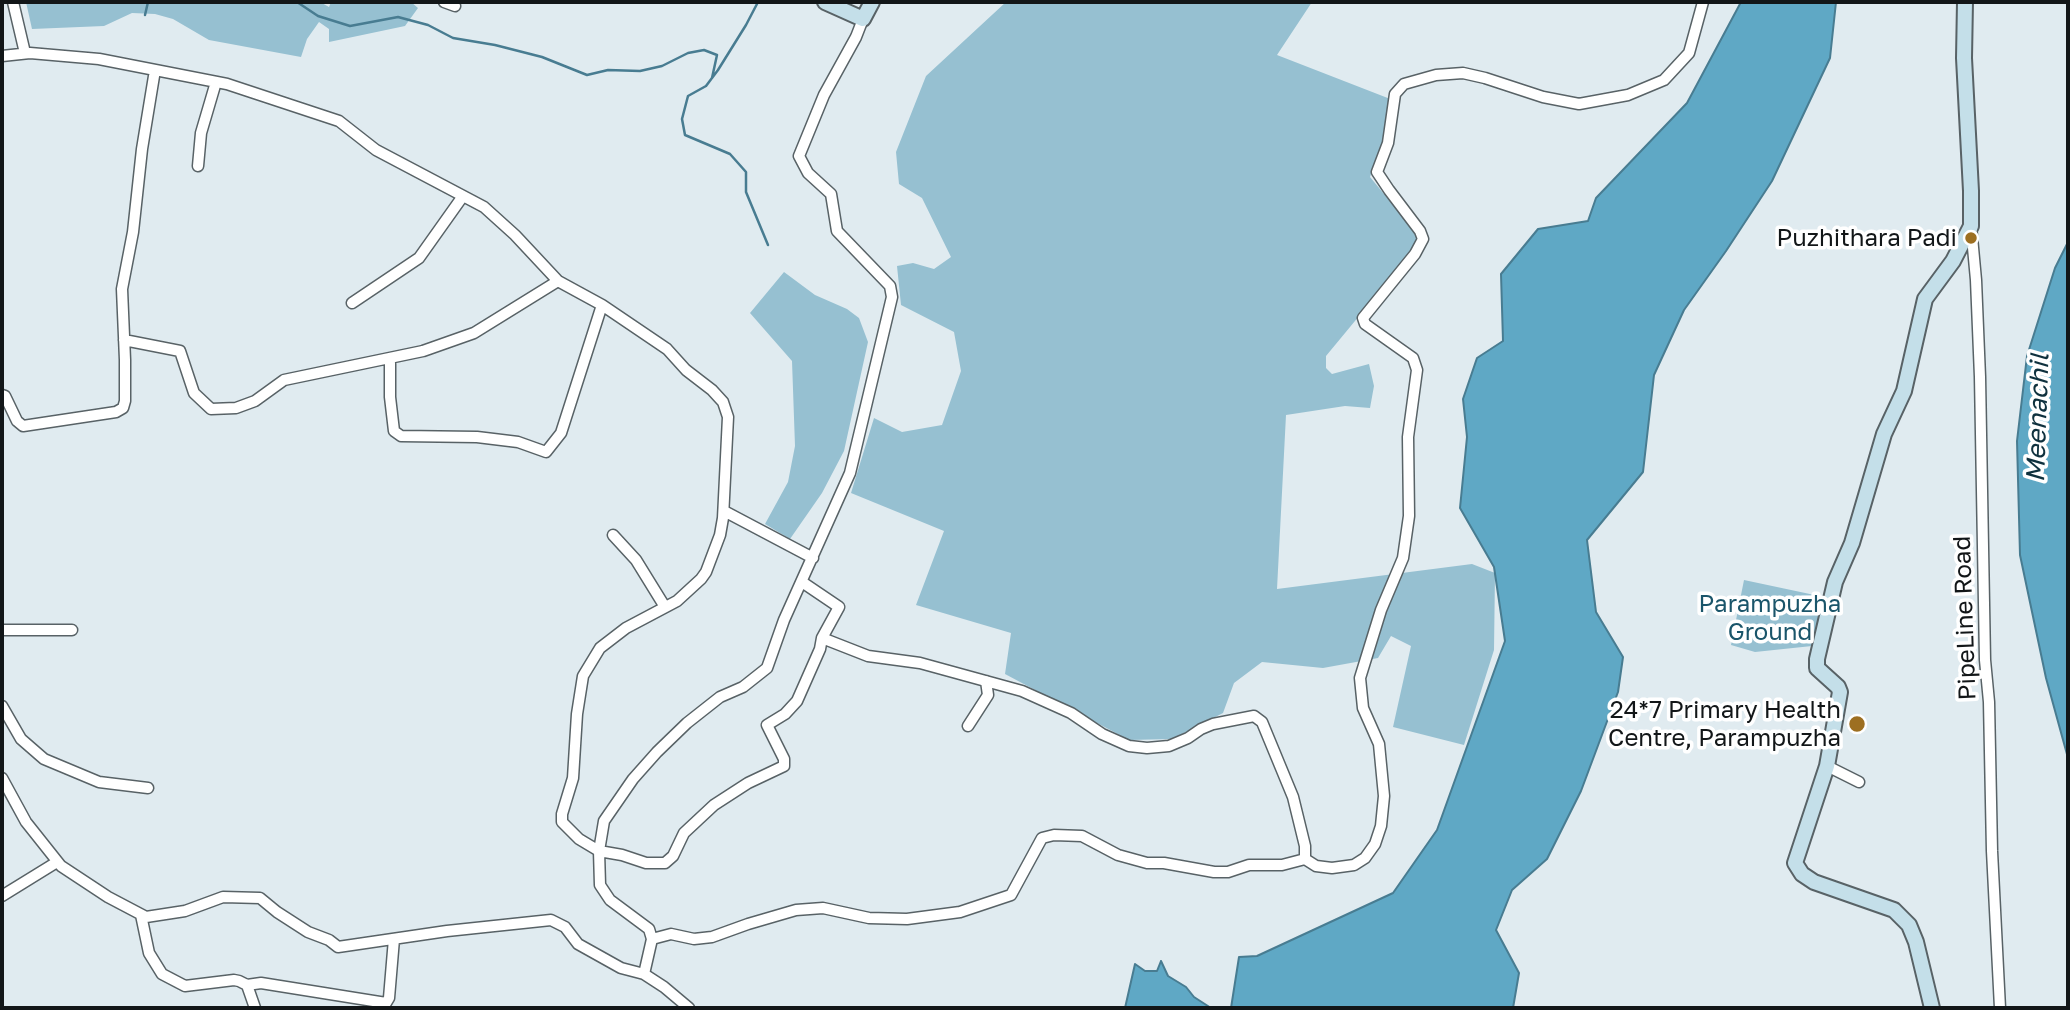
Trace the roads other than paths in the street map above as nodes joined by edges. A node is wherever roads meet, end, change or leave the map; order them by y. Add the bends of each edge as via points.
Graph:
1 (13, 2) edge
2 (444, 2) edge
3 (825, 2) edge
4 (873, 2) edge
5 (1703, 2) edge
6 (1965, 2) edge
7 (455, 6) dead end
8 (863, 19) junction
9 (25, 53) junction
10 (2, 56) edge
11 (155, 70) junction
12 (216, 82) junction
13 (198, 166) dead end
14 (463, 196) junction
15 (1971, 226) junction
16 (558, 281) junction
17 (352, 303) dead end
18 (602, 305) junction
19 (124, 340) junction
20 (390, 359) junction
21 (2, 382) edge
22 (3, 395) edge
23 (724, 512) junction
24 (613, 535) dead end
25 (813, 558) junction
26 (802, 582) junction
27 (665, 607) junction
28 (2, 630) edge
29 (72, 630) dead end
30 (822, 638) junction
31 (986, 681) junction
32 (2, 706) edge
33 (968, 726) dead end
34 (1826, 766) junction
35 (2, 778) edge
36 (1859, 782) dead end
37 (148, 788) dead end
38 (599, 850) junction
39 (1306, 859) junction
40 (57, 862) junction
41 (2, 896) edge
42 (141, 915) junction
43 (394, 939) junction
44 (652, 939) junction
45 (644, 974) junction
46 (247, 985) junction
47 (255, 1008) edge
48 (689, 1008) edge
49 (1932, 1008) edge
50 (2000, 1008) edge

1 - 9 street
2 - 7 street
3 - 8 main road
4 - 8 main road
5 - 39 street via 1689,53 1664,80 1628,95 1579,104 1463,73 1404,84 1395,94 1388,143 1377,172 1423,239 1363,318 1413,358 1417,370 1408,438 1409,516 1403,558 1360,678 1363,708 1382,761 1381,826 1376,844 1354,865 1316,866
6 - 15 main road
8 - 25 street via 824,94 799,156 808,173 831,194 837,231 890,286 892,297 850,473
9 - 10 street
9 - 11 street via 99,59
11 - 12 street
11 - 19 street via 122,289
12 - 13 street via 201,133
12 - 14 street via 340,121 376,150
14 - 16 street via 484,207
14 - 17 street via 419,258
15 - 34 main road via 1925,299 1904,391 1884,434 1852,542 1835,582 1817,659 1817,668 1840,690
15 - 50 street, PipeLine Road
16 - 18 street
16 - 20 street via 474,334
18 - 20 street via 561,433 546,452 518,442 477,437 401,436 394,431
18 - 23 street via 667,349 723,402 728,417
19 - 20 street via 180,351 194,393 211,409 256,401 284,380
19 - 22 street via 125,401 116,412 23,426
21 - 22 street
23 - 25 street
23 - 27 street via 706,572
24 - 27 street via 636,560
25 - 26 street
26 - 30 street via 839,607
26 - 38 street via 767,668 743,687 720,697 657,752 604,821
27 - 38 street via 600,648 581,683 573,778 562,822
28 - 29 street
30 - 31 street via 868,656 920,663
30 - 38 street via 797,701 767,725 784,766 713,805 684,833 665,863 646,863
31 - 33 street via 988,695
31 - 39 street via 1036,696 1129,746 1169,746 1201,729 1254,716 1262,722 1293,797
32 - 37 street via 21,738 44,760 99,782
34 - 36 street
34 - 49 main road via 1794,863 1814,882 1894,910 1909,925
35 - 40 street
38 - 44 street via 600,885 611,900 649,929
39 - 44 street via 1214,872 1147,863 1118,855 1082,836 1054,835 1042,838 1011,895 960,912 907,919 869,918 822,908 796,910 712,937 671,934
40 - 41 street
40 - 42 street
42 - 43 street via 185,911 223,897 260,898 338,947
42 - 46 street via 149,953 162,974 185,986 234,979
43 - 45 street via 551,920 565,927 578,944 621,968
43 - 46 street via 386,1003
44 - 45 street
45 - 48 street
46 - 47 street

